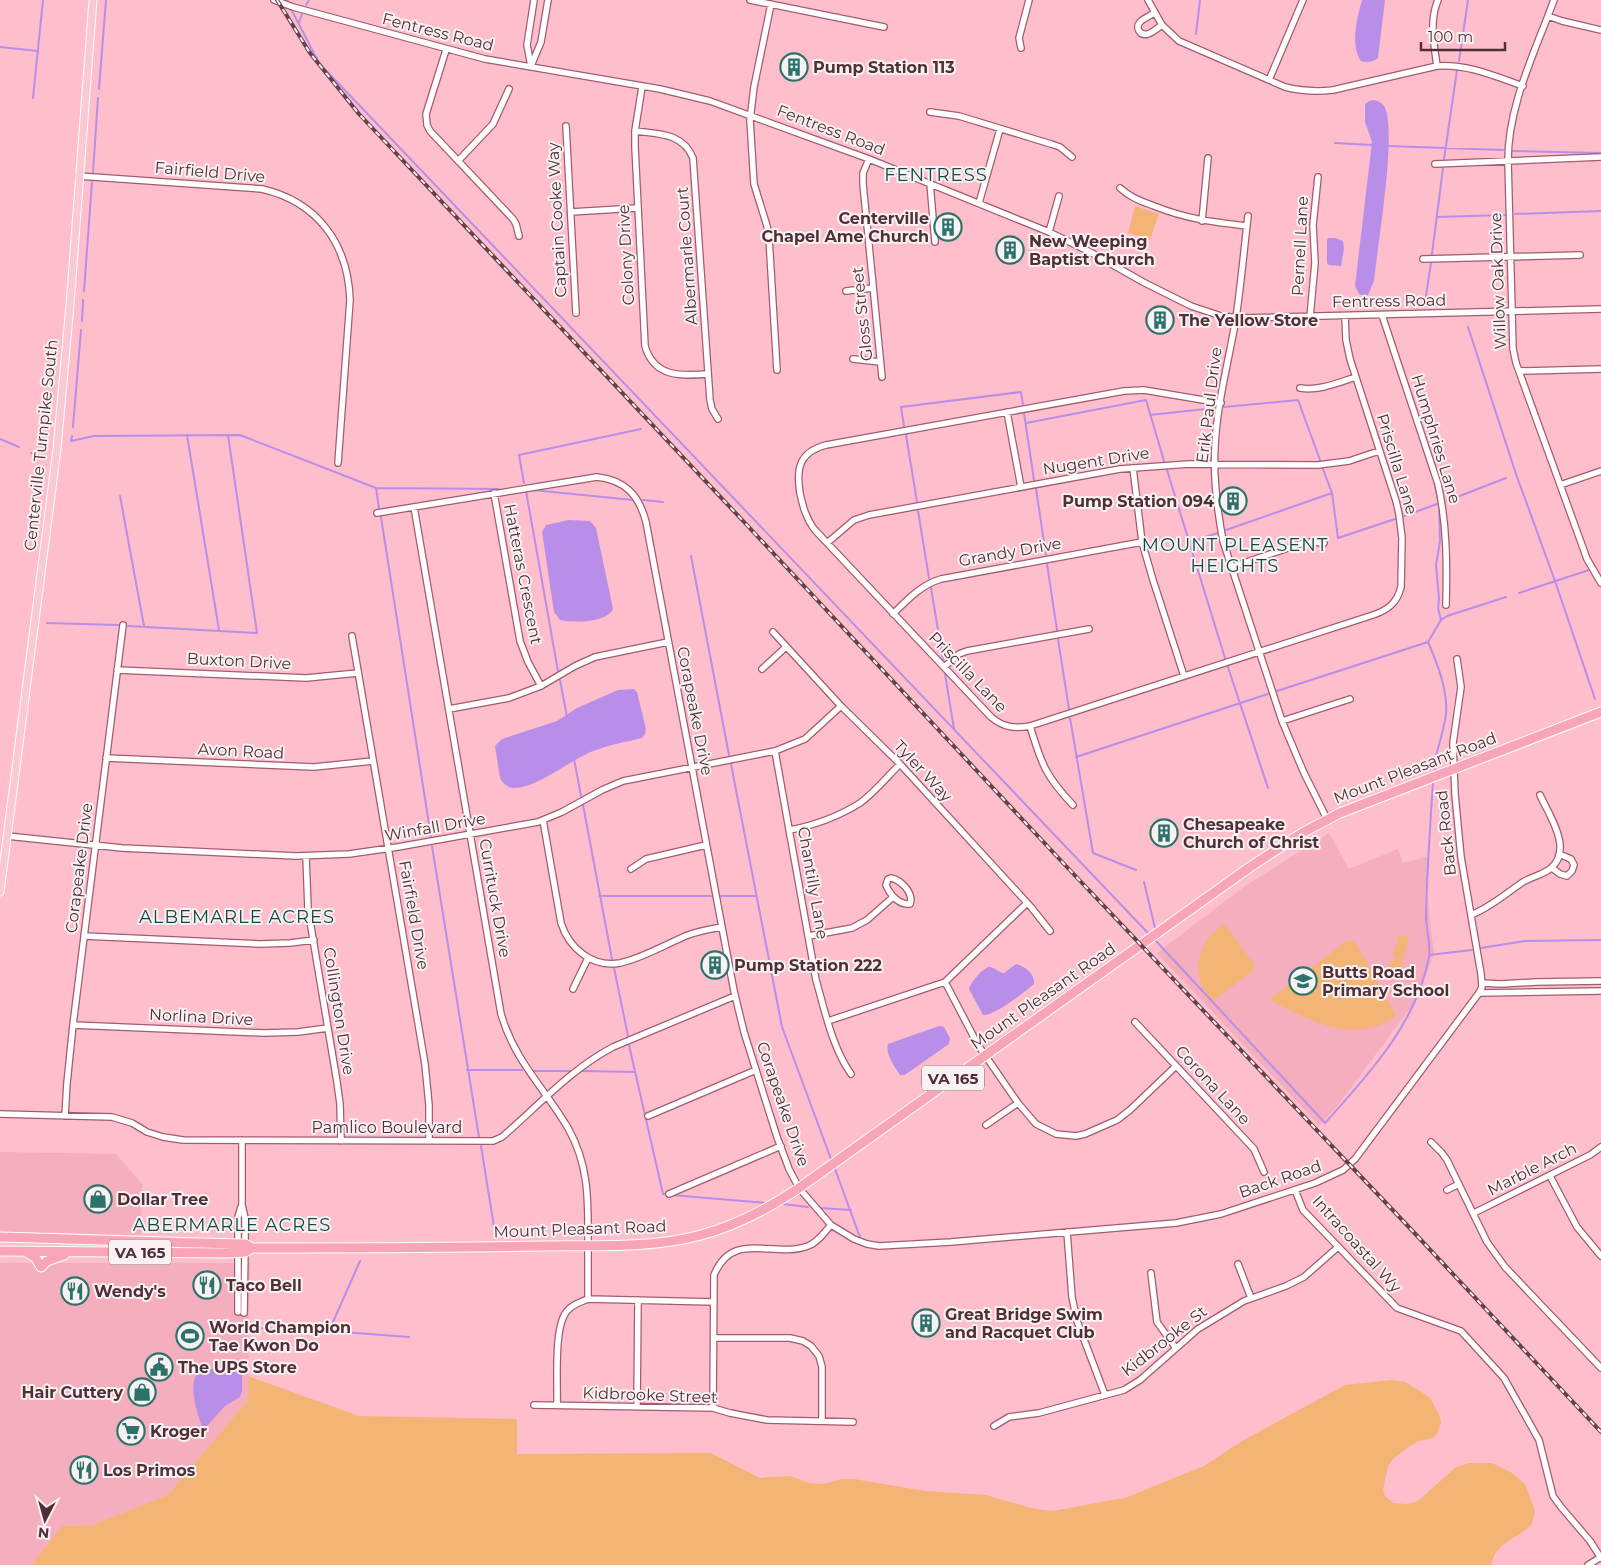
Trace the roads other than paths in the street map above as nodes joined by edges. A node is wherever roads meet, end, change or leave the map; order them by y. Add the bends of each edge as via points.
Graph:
1 (93, 0) edge
2 (274, 0) edge
3 (534, 0) edge
4 (548, 0) edge
5 (750, 0) edge
6 (1029, 0) edge
7 (1148, 0) edge
8 (1303, 0) edge
9 (1438, 0) edge
10 (1554, 0) edge
11 (771, 4) junction
12 (1154, 13) junction
13 (1548, 16) junction
14 (1162, 25) junction
15 (884, 28) dead end
16 (1601, 30) edge
17 (1021, 48) dead end
18 (446, 50) junction
19 (531, 66) junction
20 (1437, 66) junction
21 (1269, 80) junction
22 (1523, 86) junction
23 (642, 87) junction
24 (510, 89) dead end
25 (930, 112) dead end
26 (750, 115) junction
27 (566, 126) dead end
28 (1000, 129) junction
29 (635, 131) junction
30 (1072, 157) dead end
31 (1601, 157) edge
32 (1208, 158) dead end
33 (868, 159) junction
34 (458, 161) junction
35 (1508, 161) junction
36 (1435, 164) dead end
37 (79, 176) junction
38 (1318, 177) dead end
39 (930, 183) junction
40 (1120, 188) dead end
41 (1059, 196) dead end
42 (978, 203) junction
43 (637, 208) junction
44 (571, 212) junction
45 (1248, 216) dead end
46 (1202, 221) junction
47 (1247, 226) junction
48 (1049, 232) junction
49 (519, 236) dead end
50 (934, 242) dead end
51 (1580, 255) dead end
52 (1511, 257) junction
53 (1424, 259) dead end
54 (873, 288) junction
55 (846, 291) dead end
56 (1601, 309) edge
57 (1512, 312) junction
58 (576, 313) dead end
59 (1382, 315) junction
60 (1310, 316) junction
61 (1345, 316) junction
62 (1236, 318) junction
63 (853, 359) dead end
64 (880, 362) junction
65 (1601, 369) edge
66 (777, 370) dead end
67 (1519, 371) junction
68 (708, 374) junction
69 (1356, 377) junction
70 (882, 378) dead end
71 (1300, 388) dead end
72 (1221, 403) junction
73 (1007, 412) junction
74 (718, 419) dead end
75 (1380, 451) junction
76 (338, 463) dead end
77 (1214, 465) junction
78 (1133, 468) junction
79 (1601, 471) edge
80 (1560, 485) junction
81 (1021, 487) junction
82 (494, 493) junction
83 (414, 507) junction
84 (377, 513) dead end
85 (1142, 542) junction
86 (1324, 543) dead end
87 (827, 544) junction
88 (1232, 567) junction
89 (1601, 583) edge
90 (1446, 605) dead end
91 (893, 614) junction
92 (123, 625) dead end
93 (1089, 629) dead end
94 (773, 632) dead end
95 (352, 636) dead end
96 (668, 642) junction
97 (786, 646) junction
98 (1259, 652) junction
99 (1457, 659) dead end
100 (944, 667) junction
101 (762, 669) dead end
102 (118, 670) junction
103 (358, 673) junction
104 (1184, 676) junction
105 (541, 686) junction
106 (1350, 699) dead end
107 (840, 706) junction
108 (449, 709) junction
109 (1601, 712) edge
110 (1282, 722) junction
111 (1030, 726) junction
112 (775, 751) junction
113 (106, 758) junction
114 (373, 761) junction
115 (900, 764) junction
116 (692, 767) junction
117 (1454, 768) junction
118 (1540, 795) dead end
119 (1072, 806) dead end
120 (1327, 819) junction
121 (543, 820) junction
122 (790, 830) junction
123 (470, 835) junction
124 (7, 836) junction
125 (706, 845) junction
126 (96, 846) junction
127 (389, 849) junction
128 (1559, 854) junction
129 (306, 856) junction
130 (632, 868) dead end
131 (1552, 868) junction
132 (0, 892) edge
133 (893, 897) junction
134 (1027, 903) junction
135 (1471, 915) junction
136 (722, 927) junction
137 (1050, 931) dead end
138 (84, 936) junction
139 (809, 936) junction
140 (314, 940) junction
141 (588, 958) junction
142 (1601, 980) edge
143 (945, 982) junction
144 (1482, 983) junction
145 (574, 989) dead end
146 (1601, 991) edge
147 (1479, 993) junction
148 (735, 996) junction
149 (828, 1021) junction
150 (1135, 1022) dead end
151 (73, 1025) junction
152 (328, 1028) junction
153 (985, 1056) junction
154 (1176, 1066) junction
155 (756, 1070) junction
156 (851, 1074) dead end
157 (546, 1097) junction
158 (1018, 1103) junction
159 (0, 1114) edge
160 (65, 1116) junction
161 (648, 1116) dead end
162 (986, 1126) dead end
163 (242, 1140) junction
164 (341, 1140) junction
165 (430, 1141) junction
166 (1431, 1142) dead end
167 (781, 1146) junction
168 (1601, 1147) edge
169 (1264, 1172) dead end
170 (1550, 1176) junction
171 (1459, 1184) junction
172 (799, 1188) junction
173 (1295, 1190) junction
174 (1446, 1190) dead end
175 (669, 1194) dead end
176 (1474, 1213) junction
177 (831, 1226) junction
178 (1067, 1232) junction
179 (0, 1237) edge
180 (79, 1239) junction
181 (588, 1246) junction
182 (1338, 1247) junction
183 (244, 1248) junction
184 (1598, 1248) edge
185 (0, 1251) edge
186 (26, 1252) junction
187 (75, 1252) junction
188 (1601, 1256) edge
189 (1238, 1264) dead end
190 (1151, 1273) dead end
191 (1251, 1298) junction
192 (588, 1299) junction
193 (638, 1300) junction
194 (714, 1302) junction
195 (241, 1312) dead end
196 (714, 1338) junction
197 (1176, 1348) junction
198 (1601, 1368) edge
199 (1105, 1395) junction
200 (534, 1405) dead end
201 (558, 1405) junction
202 (636, 1406) junction
203 (713, 1408) junction
204 (822, 1421) junction
205 (853, 1422) dead end
206 (994, 1426) dead end
207 (1601, 1557) edge
208 (1588, 1565) edge

1 - 37 main road, Centerville Turnpike South
2 - 18 street, Fentress Road
3 - 19 street via 527,45
4 - 19 street via 541,42
5 - 11 street
6 - 17 street via 1020,38
7 - 12 street
8 - 21 street
9 - 20 street via 1432,26
10 - 13 street, Willow Oak Drive
11 - 15 street
11 - 26 street
12 - 14 street
12 - 14 street via 1140,23 1139,31 1146,35
13 - 16 street
13 - 22 street, Willow Oak Drive
14 - 21 street via 1190,46
18 - 19 street, Fentress Road
18 - 34 street via 426,120 430,130
19 - 23 street, Fentress Road
20 - 21 street via 1320,92 1298,90
20 - 22 street via 1474,68
22 - 35 street, Willow Oak Drive via 1511,123
23 - 26 street, Fentress Road via 695,96
23 - 29 street, Colony Drive
24 - 34 street via 493,124
25 - 28 street via 959,116
26 - 33 street, Fentress Road
26 - 66 street via 754,184 769,238
27 - 44 street, Captain Cooke Way
28 - 30 street via 1060,147
28 - 42 street
29 - 43 street, Colony Drive
29 - 68 street, Albermarle Court via 677,138 687,146 693,158
31 - 35 street
32 - 46 street
33 - 39 street, Fentress Road
33 - 54 street, Gloss Street via 862,184
34 - 49 street via 512,219
35 - 36 street
35 - 52 street, Willow Oak Drive
37 - 76 street, Fairfield Drive via 262,189 299,204 326,228 341,253 349,284
37 - 124 main road, Centerville Turnpike South via 58,440
38 - 60 street, Pernell Lane
39 - 42 street, Fentress Road
39 - 50 street
40 - 46 street via 1136,199
41 - 48 street
42 - 48 street, Fentress Road
43 - 44 street
43 - 68 street, Colony Drive via 646,351 657,366 670,373 686,376
44 - 58 street, Captain Cooke Way
45 - 47 street, Erik Paul Drive
46 - 47 street
47 - 62 street, Erik Paul Drive
48 - 62 street, Fentress Road via 1172,298 1204,311
51 - 52 street
52 - 53 street
52 - 57 street, Willow Oak Drive
54 - 55 street
54 - 64 street, Gloss Street
56 - 57 street, Fentress Road
57 - 59 street, Fentress Road
57 - 67 street, Willow Oak Drive via 1513,349
59 - 61 street, Fentress Road
59 - 90 street, Humphries Lane via 1442,500 1446,536
60 - 61 street, Fentress Road
60 - 62 street, Fentress Road
61 - 69 street, Priscilla Lane via 1347,350
62 - 72 street, Erik Paul Drive
63 - 64 street
64 - 70 street, Gloss Street
65 - 67 street
67 - 80 street, Willow Oak Drive
68 - 74 street, Albermarle Court via 710,400
69 - 71 street via 1322,388
69 - 75 street, Priscilla Lane
72 - 73 street, Priscilla Lane via 1144,390 1124,390
72 - 77 street, Erik Paul Drive
73 - 81 street
73 - 87 street, Priscilla Lane via 826,445 811,451 800,464 798,484 807,518
75 - 77 street, Nugent Drive via 1349,461 1318,465
75 - 98 street, Priscilla Lane via 1400,520 1401,587 1398,598 1383,612
77 - 78 street, Nugent Drive
77 - 88 street, Erik Paul Drive via 1217,511
78 - 81 street, Nugent Drive
78 - 85 street
79 - 80 street
80 - 89 street, Willow Oak Drive via 1588,559
81 - 87 street, Nugent Drive via 861,517
82 - 83 street, Corapeake Drive
82 - 96 street, Corapeake Drive via 596,477 616,481 630,490 643,510
82 - 105 street, Hatteras Crescent via 520,641
83 - 84 street, Corapeake Drive
83 - 108 street, Currituck Drive
85 - 91 street, Grandy Drive via 935,580 917,591
85 - 104 street
86 - 88 street via 1300,544
87 - 91 street, Priscilla Lane
88 - 98 street, Erik Paul Drive
91 - 100 street, Priscilla Lane
92 - 102 street, Corapeake Drive
93 - 100 street via 967,651
94 - 97 street, Tyler Way
95 - 103 street, Fairfield Drive
96 - 105 street via 595,657
96 - 116 street, Corapeake Drive
97 - 101 street
97 - 107 street, Tyler Way
98 - 104 street, Priscilla Lane
98 - 110 street, Erik Paul Drive
99 - 117 street, Back Road via 1461,687 1453,743
100 - 111 street, Priscilla Lane via 999,724 1016,728
102 - 103 street, Buxton Drive via 306,678
102 - 113 street, Corapeake Drive
103 - 114 street, Fairfield Drive
104 - 111 street, Priscilla Lane
105 - 108 street via 509,698
106 - 110 street
107 - 112 street, Winfall Drive via 805,738
107 - 115 street, Tyler Way
108 - 123 street, Currituck Drive
109 - 117 highway, Mount Pleasant Road / VA 165
110 - 120 street, Erik Paul Drive
111 - 119 street via 1046,772
112 - 116 street, Winfall Drive
112 - 122 street, Chantilly Lane
113 - 114 street, Avon Road via 299,767
113 - 126 street, Corapeake Drive
114 - 127 street, Fairfield Drive
115 - 122 street via 861,802 835,817
115 - 134 street, Tyler Way
116 - 121 street, Winfall Drive via 623,781
116 - 125 street, Corapeake Drive
117 - 120 highway, Mount Pleasant Road / VA 165
117 - 135 street, Back Road via 1461,857
118 - 128 street via 1558,834
120 - 153 highway, Mount Pleasant Road / VA 165 via 1250,867
121 - 123 street, Winfall Drive
121 - 141 street via 564,931 572,944
122 - 139 street, Chantilly Lane
123 - 127 street, Winfall Drive
123 - 157 street, Currituck Drive via 505,1026 519,1058
124 - 126 street, Winfall Drive
124 - 132 main road, Centerville Turnpike South
125 - 130 street via 646,859
125 - 136 street, Corapeake Drive
126 - 129 street, Winfall Drive
126 - 138 street, Corapeake Drive
127 - 129 street, Winfall Drive
127 - 165 street, Fairfield Drive via 425,1064
128 - 131 street
128 - 131 street via 1571,859 1574,865 1572,872 1567,876
129 - 140 street, Collington Drive via 308,909
131 - 135 street via 1527,879 1486,909
133 - 133 street via 886,885 891,878 898,880 912,898 910,904 903,904
133 - 139 street via 867,920 852,928
134 - 137 street, Tyler Way
134 - 143 street
135 - 144 street, Back Road
136 - 141 street via 697,932 620,963
136 - 148 street, Corapeake Drive
138 - 140 street via 260,944
138 - 151 street, Corapeake Drive
139 - 149 street, Chantilly Lane via 816,980
140 - 152 street, Collington Drive
141 - 145 street
142 - 144 street
143 - 149 street
143 - 153 street
144 - 147 street, Back Road
146 - 147 street
147 - 173 street, Back Road via 1352,1163 1332,1176
148 - 155 street, Corapeake Drive
148 - 157 street, Pamlico Boulevard via 596,1056
149 - 156 street, Chantilly Lane via 842,1061
150 - 154 street, Corona Lane
151 - 152 street, Norlina Drive via 264,1034
151 - 160 street, Corapeake Drive
152 - 164 street, Collington Drive via 340,1104
153 - 158 street
153 - 172 highway, Mount Pleasant Road / VA 165
154 - 158 street via 1124,1115 1085,1134 1066,1136 1046,1130
154 - 169 street, Corona Lane via 1254,1149
155 - 161 street
155 - 167 street, Corapeake Drive
157 - 165 street, Pamlico Boulevard via 499,1139 487,1142
157 - 181 street, Currituck Drive via 568,1129 582,1161 588,1190
158 - 162 street
159 - 160 street, Pamlico Boulevard
160 - 163 street, Pamlico Boulevard via 112,1117 175,1139
163 - 164 street, Pamlico Boulevard
163 - 183 street
164 - 165 street, Pamlico Boulevard
166 - 171 street via 1442,1152
167 - 172 street, Corapeake Drive
167 - 175 street
168 - 170 street, Marble Arch
170 - 176 street, Marble Arch
170 - 184 street via 1577,1227
171 - 174 street
171 - 176 street
172 - 177 street, Back Road
172 - 181 highway, Mount Pleasant Road / VA 165 via 749,1217 702,1235 656,1243
173 - 178 street, Back Road via 1220,1214 1176,1223
173 - 182 street, Intracoastal Wy via 1303,1210
176 - 198 street via 1487,1242 1505,1267
177 - 178 street, Back Road via 854,1239 879,1246
177 - 194 street via 810,1246 732,1252 718,1265 714,1275
178 - 199 street via 1077,1321
179 - 180 highway, Mount Pleasant Road / VA 165
180 - 183 highway, Mount Pleasant Road / VA 165
180 - 187 highway
181 - 183 highway, Mount Pleasant Road / VA 165
181 - 192 street, Currituck Drive
182 - 191 street, Kidbrooke St via 1304,1277
182 - 207 street, Intracoastal Wy via 1397,1308 1461,1332 1504,1378 1539,1440 1553,1496
183 - 187 highway, Mount Pleasant Road / VA 165
183 - 195 street
184 - 188 street
185 - 186 highway, Mount Pleasant Road / VA 165
186 - 187 highway, Mount Pleasant Road / VA 165
186 - 187 highway via 41,1267 47,1261
189 - 191 street
190 - 197 street via 1157,1322
191 - 197 street, Kidbrooke St via 1198,1329
192 - 193 street
192 - 201 street via 567,1310 560,1322
193 - 194 street
193 - 202 street
194 - 196 street
196 - 203 street
196 - 204 street via 790,1338 811,1346 822,1367
197 - 199 street, Kidbrooke St via 1140,1380 1124,1390
199 - 206 street, Kidbrooke St via 1009,1418
200 - 201 street, Kidbrooke Street
201 - 202 street, Kidbrooke Street
202 - 203 street, Kidbrooke Street
203 - 204 street, Kidbrooke Street via 767,1420
204 - 205 street, Kidbrooke Street
207 - 208 street

